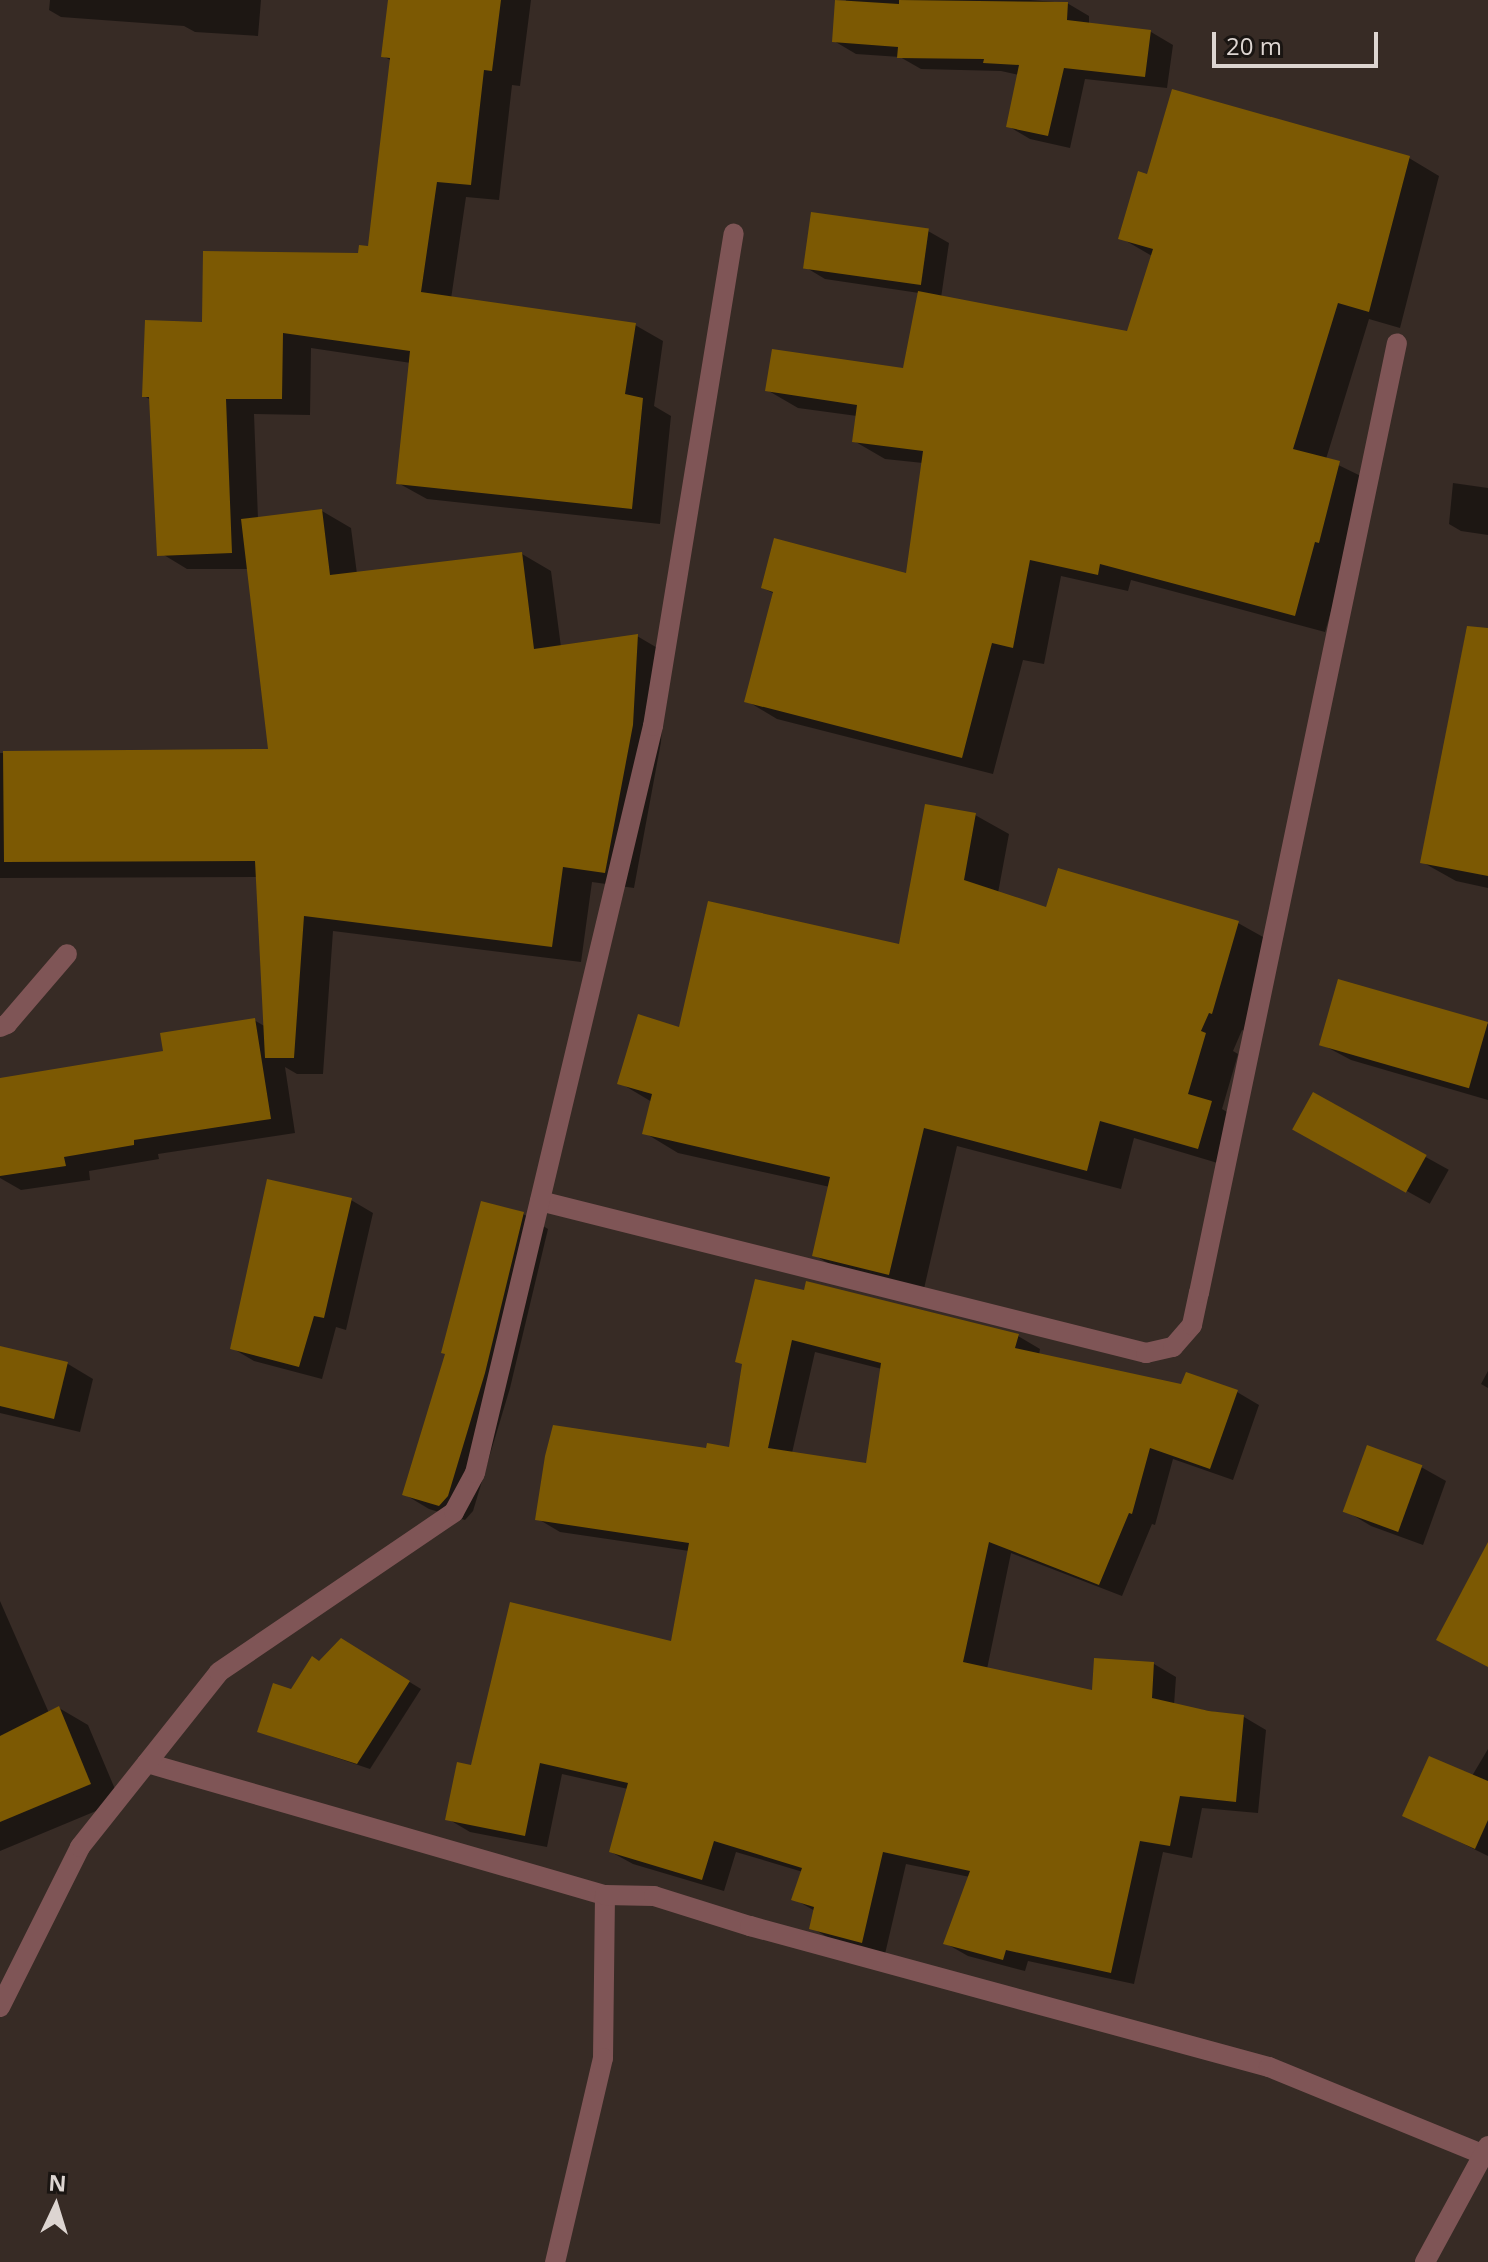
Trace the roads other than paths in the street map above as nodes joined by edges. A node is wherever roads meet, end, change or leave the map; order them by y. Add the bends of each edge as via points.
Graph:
1 (734, 234) dead end
2 (1397, 343) dead end
3 (67, 954) dead end
4 (0, 1027) edge
5 (540, 1201) junction
6 (147, 1763) junction
7 (605, 1895) junction
8 (2, 1998) edge
9 (1485, 2150) edge
10 (555, 2262) edge
11 (1425, 2262) edge

1 - 5 street via 653,726
2 - 5 street via 1192,1325 1173,1347 1146,1353
3 - 4 street
5 - 6 street via 475,1473 454,1512 219,1672
6 - 7 street
6 - 8 street via 80,1847
7 - 9 street via 654,1896 1269,2067
7 - 10 street via 603,2058
9 - 11 street

